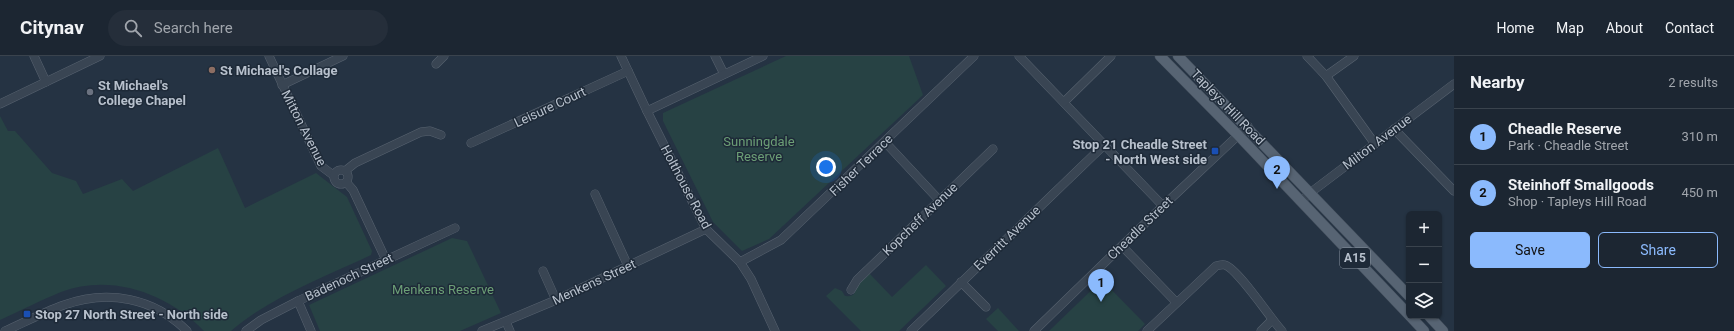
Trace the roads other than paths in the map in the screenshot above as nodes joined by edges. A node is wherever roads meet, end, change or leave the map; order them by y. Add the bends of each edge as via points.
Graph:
1 (34, 56) edge
2 (100, 56) edge
3 (269, 56) edge
4 (343, 56) edge
5 (444, 56) edge
6 (621, 56) edge
7 (715, 56) edge
8 (763, 56) edge
9 (974, 56) edge
10 (1019, 56) edge
11 (1111, 56) edge
12 (1178, 56) edge
13 (1307, 56) edge
14 (1354, 56) edge
15 (1165, 57) edge
16 (436, 64) dead end
17 (628, 71) junction
18 (724, 74) junction
19 (1326, 76) junction
20 (46, 82) junction
21 (1454, 84) edge
22 (282, 85) junction
23 (1064, 102) junction
24 (0, 104) edge
25 (647, 111) junction
26 (1248, 126) junction
27 (1394, 129) junction
28 (441, 135) dead end
29 (1238, 135) junction
30 (885, 142) junction
31 (471, 143) dead end
32 (1375, 144) junction
33 (1104, 145) junction
34 (993, 149) dead end
35 (345, 171) junction
36 (333, 175) junction
37 (346, 182) junction
38 (1454, 191) edge
39 (1310, 193) junction
40 (595, 194) dead end
41 (939, 200) junction
42 (1301, 201) junction
43 (1163, 206) junction
44 (455, 228) dead end
45 (706, 228) junction
46 (1122, 246) junction
47 (386, 260) junction
48 (740, 262) junction
49 (628, 266) junction
50 (543, 271) dead end
51 (962, 282) junction
52 (850, 290) dead end
53 (1406, 293) edge
54 (556, 300) junction
55 (298, 301) junction
56 (1176, 302) junction
57 (986, 307) dead end
58 (1406, 311) edge
59 (1414, 319) edge
60 (1432, 319) edge
61 (1272, 320) junction
62 (506, 322) junction
63 (5, 331) edge
64 (187, 331) edge
65 (246, 331) edge
66 (312, 331) edge
67 (482, 331) edge
68 (510, 331) edge
69 (775, 331) edge
70 (910, 331) edge
71 (1034, 331) edge
72 (1147, 331) edge
73 (1261, 331) edge
74 (1282, 331) edge
75 (1424, 331) edge
76 (1443, 331) edge

1 - 20 street
2 - 20 street
3 - 22 street, Mitton Avenue
4 - 22 street
5 - 16 street
6 - 17 street, Holthouse Road
7 - 18 street
8 - 18 street
9 - 30 street, Fisher Terrace
10 - 23 street
11 - 23 street
12 - 26 main road, Tapleys Hill Road / A15
13 - 19 street
14 - 19 street
15 - 29 main road, Tapleys Hill Road / A15
17 - 25 street, Holthouse Road
17 - 31 street, Leisure Court
18 - 25 street
19 - 32 street
20 - 24 street
21 - 27 street, Milton Avenue
22 - 36 street, Mitton Avenue via 321,166
23 - 33 street
25 - 45 street, Holthouse Road
26 - 29 street, Cheadle Street
26 - 39 main road, Tapleys Hill Road / A15
27 - 32 street, Milton Avenue
27 - 38 street
28 - 35 street via 430,131 421,132 356,162
29 - 42 main road, Tapleys Hill Road / A15
29 - 43 street, Cheadle Street
30 - 41 street
30 - 48 street, Fisher Terrace via 781,240
32 - 39 street, Milton Avenue
33 - 43 street
33 - 51 street, Everritt Avenue
34 - 41 street, Kopcheff Avenue
35 - 36 street via 338,170
35 - 37 street via 348,174
36 - 37 street via 334,181 339,184
37 - 47 street via 353,190
39 - 42 street, Milton Avenue
39 - 53 main road, Tapleys Hill Road / A15
40 - 49 street
41 - 52 street, Kopcheff Avenue via 857,280
42 - 58 main road, Tapleys Hill Road / A15
43 - 46 street, Cheadle Street
44 - 47 street, Badenoch Street
45 - 48 street, Holthouse Road
45 - 49 street, Menkens Street
46 - 56 street
46 - 71 street, Cheadle Street
47 - 55 street, Badenoch Street
48 - 69 street, Holthouse Road via 751,279
49 - 54 street, Menkens Street
50 - 54 street
51 - 57 street
51 - 70 street, Everritt Avenue
54 - 62 street, Menkens Street
55 - 65 street, Badenoch Street via 261,320
55 - 66 street
56 - 61 street via 1216,266 1223,264 1229,267 1251,291
56 - 72 street
59 - 75 main road, Tapleys Hill Road / A15
60 - 76 main road
61 - 73 street
61 - 74 street
62 - 67 street, Menkens Street
62 - 68 street
63 - 64 street via 65,304 100,297 137,300 175,319

